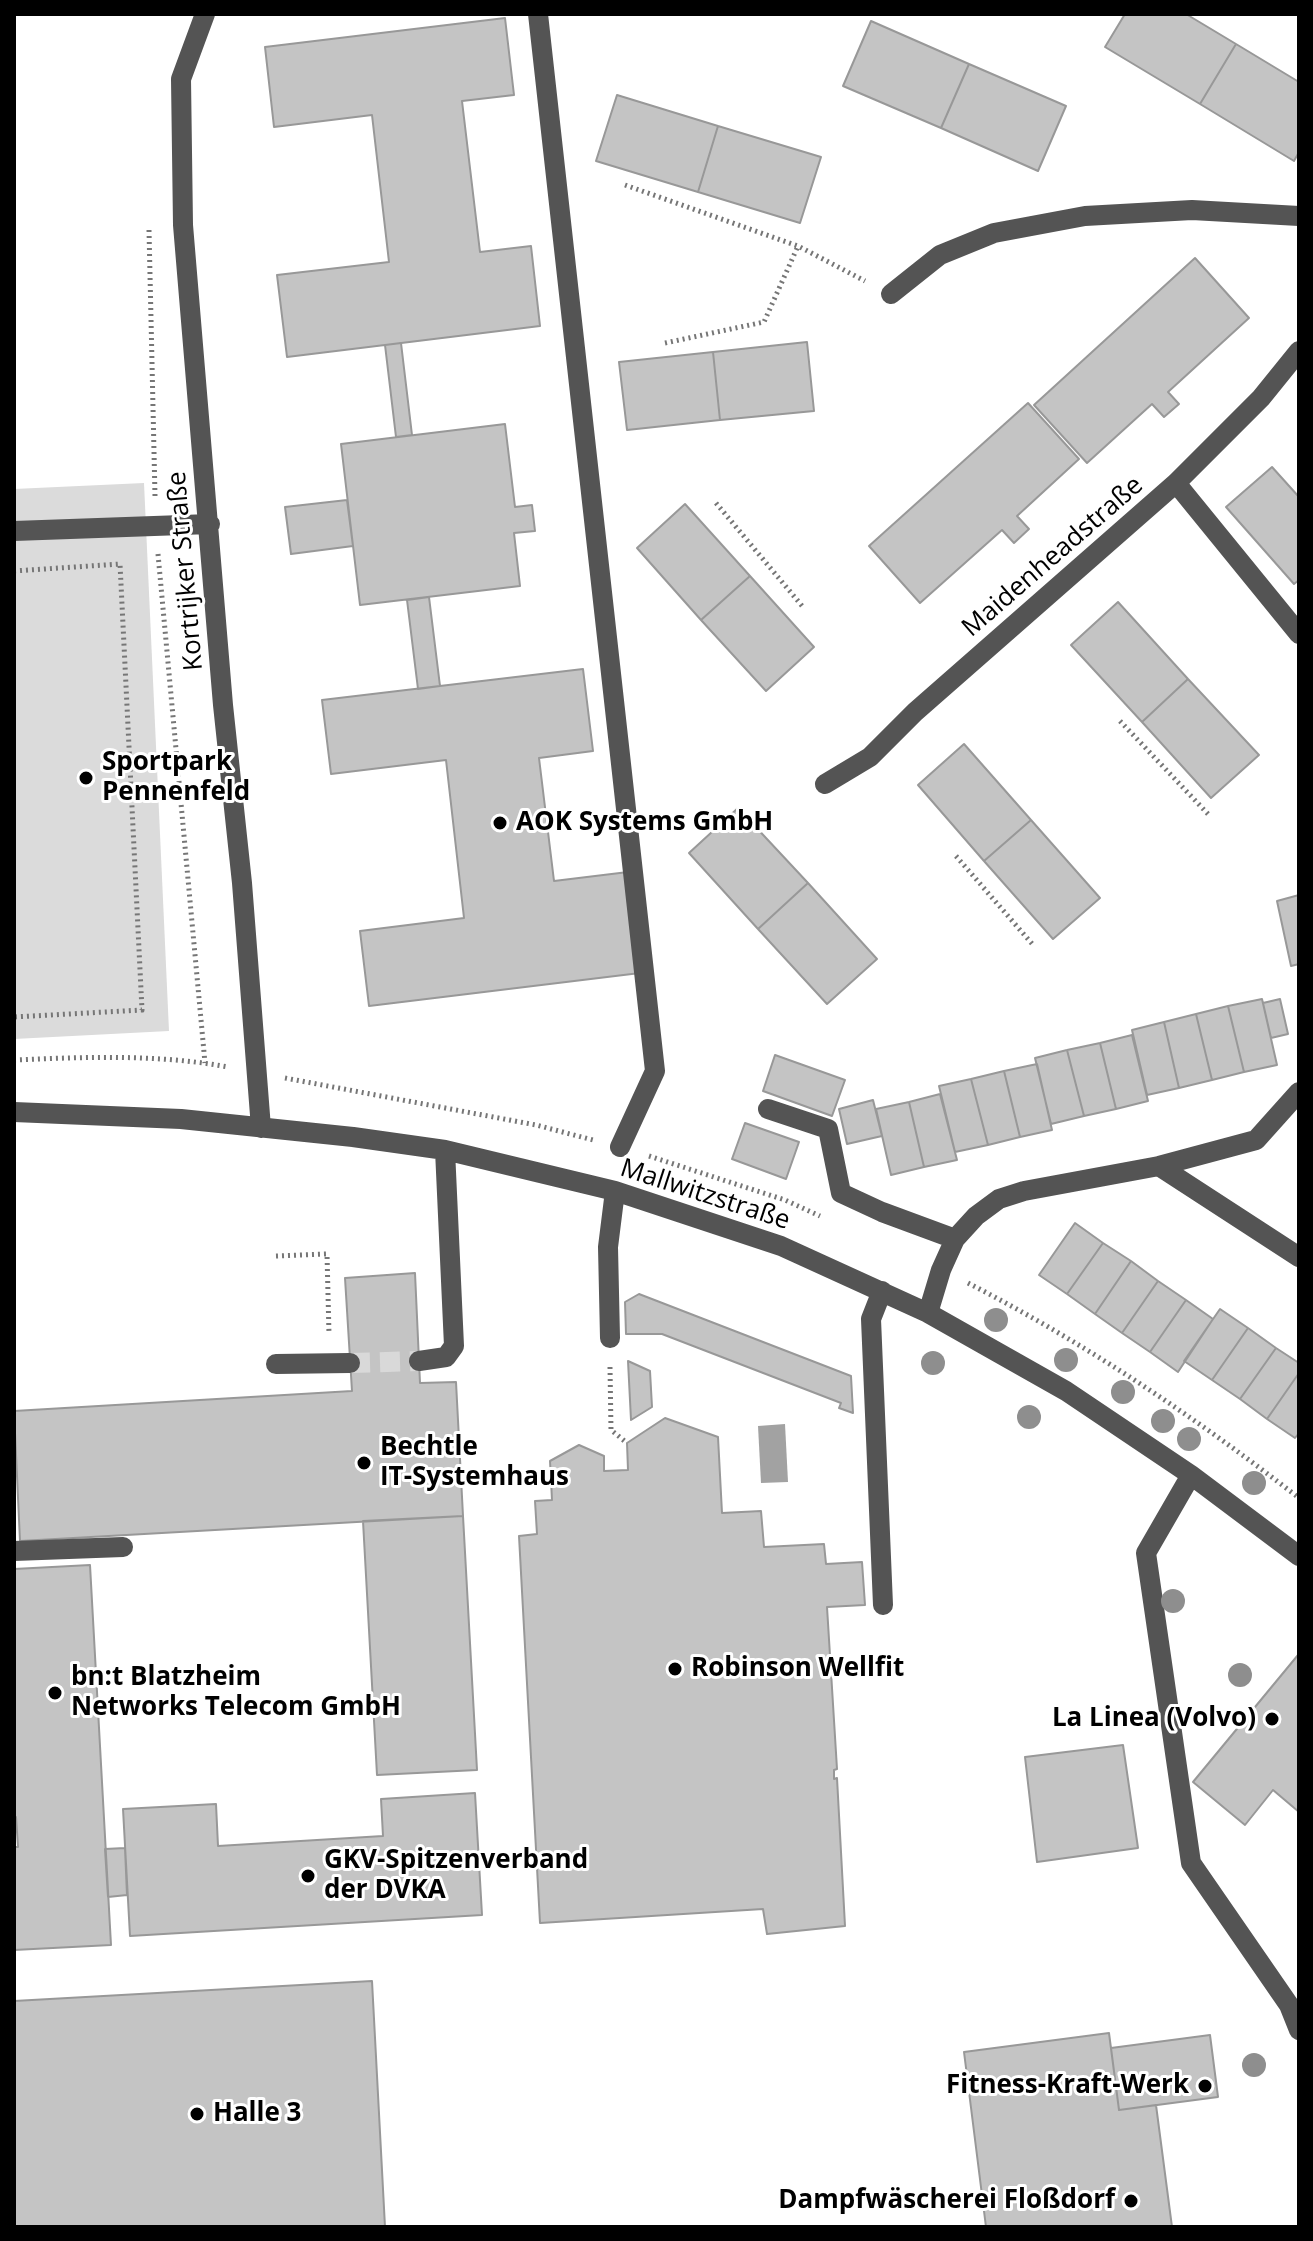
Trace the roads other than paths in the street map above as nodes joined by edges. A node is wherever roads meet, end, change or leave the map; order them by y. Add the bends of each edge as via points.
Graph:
1 (205, 14) edge
2 (538, 14) edge
3 (1299, 216) edge
4 (891, 294) road end
5 (1299, 351) edge
6 (1176, 483) junction
7 (210, 524) junction
8 (14, 531) edge
9 (1299, 634) edge
10 (825, 784) dead end
11 (1299, 1092) edge
12 (768, 1109) dead end
13 (14, 1112) edge
14 (261, 1128) junction
15 (620, 1147) dead end
16 (445, 1150) junction
17 (1159, 1166) junction
18 (615, 1191) junction
19 (955, 1239) junction
20 (1299, 1257) edge
21 (882, 1291) junction
22 (928, 1313) junction
23 (610, 1338) road end
24 (419, 1361) tunnel mouth
25 (350, 1363) tunnel mouth
26 (276, 1364) dead end
27 (1191, 1475) junction
28 (123, 1547) dead end
29 (14, 1551) edge
30 (1299, 1556) edge
31 (883, 1605) dead end
32 (1299, 2030) edge

1 - 7 street, Kortrijker Straße via 181,79 183,225
2 - 15 street via 655,1071
3 - 4 street via 1192,210 1085,216 994,233 940,255
5 - 6 street, Maidenheadstraße via 1261,398
6 - 9 street
6 - 10 street, Maidenheadstraße via 870,757
7 - 8 street
7 - 14 street, Kortrijker Straße
11 - 17 street via 1256,1140
12 - 19 street via 828,1129 841,1193
13 - 14 street, Mallwitzstraße
14 - 16 street, Mallwitzstraße
16 - 18 street, Mallwitzstraße
16 - 24 street via 454,1346 446,1357
17 - 19 street via 999,1199
17 - 20 street
18 - 21 street, Mallwitzstraße via 781,1246
18 - 23 street via 608,1247
19 - 22 street
21 - 22 street, Mallwitzstraße
21 - 31 street via 871,1319
22 - 27 street, Mallwitzstraße via 1066,1391
25 - 26 street
27 - 30 street, Mallwitzstraße
27 - 32 street via 1146,1553 1191,1863 1289,2005
28 - 29 street

